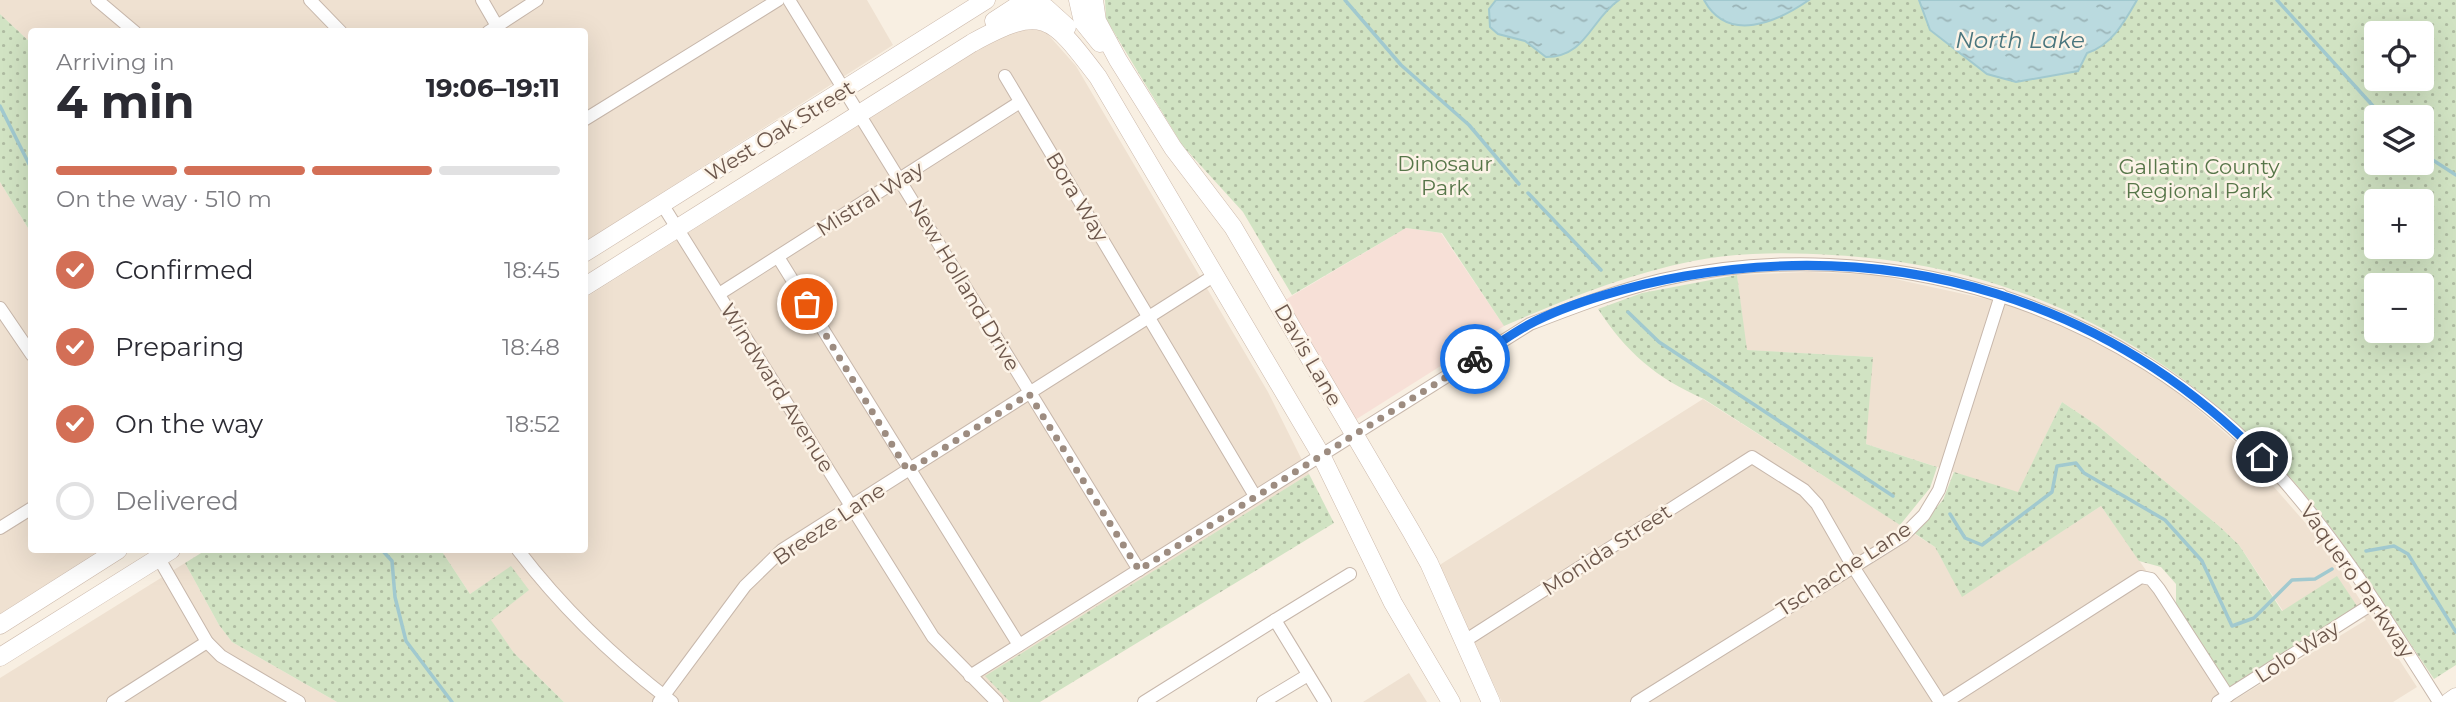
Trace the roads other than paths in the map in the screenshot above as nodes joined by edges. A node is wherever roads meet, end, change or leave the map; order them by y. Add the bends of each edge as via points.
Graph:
1 (97, 0) edge
2 (310, 0) edge
3 (482, 0) edge
4 (537, 0) edge
5 (778, 0) edge
6 (789, 0) edge
7 (995, 0) edge
8 (1075, 0) edge
9 (1094, 0) edge
10 (981, 4) edge
11 (1037, 4) edge
12 (130, 28) edge
13 (337, 28) edge
14 (492, 28) edge
15 (494, 28) edge
16 (972, 43) junction
17 (1118, 60) junction
18 (1004, 76) dead end
19 (1098, 77) junction
20 (846, 91) junction
21 (1020, 102) junction
22 (860, 114) junction
23 (588, 118) edge
24 (900, 179) junction
25 (662, 204) junction
26 (678, 228) junction
27 (588, 250) edge
28 (778, 257) junction
29 (1215, 275) junction
30 (588, 284) edge
31 (719, 294) junction
32 (2001, 295) junction
33 (0, 308) edge
34 (1149, 317) junction
35 (28, 344) edge
36 (1029, 394) junction
37 (1355, 434) junction
38 (1321, 455) junction
39 (908, 471) junction
40 (1255, 496) junction
41 (852, 508) junction
42 (28, 510) edge
43 (0, 528) edge
44 (113, 553) edge
45 (159, 553) edge
46 (162, 553) edge
47 (520, 553) edge
48 (1852, 565) junction
49 (1139, 570) junction
50 (1350, 574) dead end
51 (2375, 602) junction
52 (1275, 620) junction
53 (0, 625) edge
54 (207, 642) junction
55 (1463, 642) junction
56 (1019, 645) junction
57 (0, 657) edge
58 (1308, 674) junction
59 (970, 676) junction
60 (278, 690) junction
61 (2456, 697) edge
62 (2223, 699) edge
63 (665, 700) edge
64 (113, 702) edge
65 (269, 702) edge
66 (299, 702) edge
67 (997, 702) edge
68 (1144, 702) edge
69 (1264, 702) edge
70 (1325, 702) edge
71 (1451, 702) edge
72 (1491, 702) edge
73 (1637, 702) edge
74 (1940, 702) edge
75 (1947, 702) edge
76 (2439, 702) edge
77 (2449, 702) edge

1 - 12 street
2 - 13 street
3 - 14 street
4 - 15 street
5 - 23 street
6 - 20 street, New Holland Drive
7 - 10 main road, West Oak Street
8 - 11 main road via 1056,8
8 - 17 main road via 1083,22
9 - 17 main road via 1097,21
10 - 20 main road, West Oak Street
11 - 16 main road via 1017,6
11 - 19 main road via 1058,17 1083,47
16 - 19 main road via 1019,19 1042,21 1065,36
16 - 22 main road, West Oak Street
17 - 37 main road, Davis Lane via 1173,148 1233,227
18 - 21 street, Bora Way
19 - 29 main road, Davis Lane
20 - 22 street, New Holland Drive
20 - 25 main road, West Oak Street
21 - 24 street, Mistral Way
21 - 34 street, Bora Way
22 - 24 street, New Holland Drive
22 - 26 main road, West Oak Street
24 - 28 street, Mistral Way
24 - 36 street, New Holland Drive
25 - 26 street, Windward Avenue
25 - 27 main road, West Oak Street
26 - 30 main road, West Oak Street
26 - 31 street, Windward Avenue
28 - 31 street, Mistral Way
28 - 39 street
29 - 34 street, Breeze Lane
29 - 38 main road, Davis Lane
31 - 41 street, Windward Avenue
32 - 37 street, Vaquero Parkway via 1897,269 1824,264 1716,271 1628,289 1531,324
32 - 48 street, Tschache Lane via 1939,490 1924,515 1903,536
32 - 51 street, Vaquero Parkway via 2110,341 2194,396 2276,471
33 - 35 street
34 - 36 street, Breeze Lane
34 - 40 street, Bora Way
36 - 39 street, Breeze Lane
36 - 49 street, New Holland Drive
37 - 38 street, Vaquero Parkway
37 - 55 main road, Davis Lane via 1429,563
38 - 40 street, Vaquero Parkway
38 - 71 main road, Davis Lane via 1393,603
39 - 41 street, Breeze Lane
39 - 56 street
40 - 49 street, Vaquero Parkway
41 - 59 street, Windward Avenue via 933,637
41 - 63 street, Breeze Lane via 782,550 745,586
42 - 43 street
44 - 53 main road
45 - 57 main road
46 - 54 street
47 - 63 street via 576,620
48 - 55 street, Monida Street via 1817,504 1804,490 1752,457
48 - 73 street, Tschache Lane
48 - 74 street
49 - 56 street, Vaquero Parkway
50 - 52 street
51 - 62 street, Lolo Way
51 - 76 street, Vaquero Parkway
52 - 58 street
52 - 68 street
54 - 60 street via 220,656
54 - 64 street
55 - 72 main road, Davis Lane
56 - 59 street, Vaquero Parkway
58 - 69 street
58 - 70 street
59 - 67 street, Windward Avenue
60 - 65 street
60 - 66 street
61 - 77 main road
62 - 75 street via 2159,589 2151,579 2141,578

